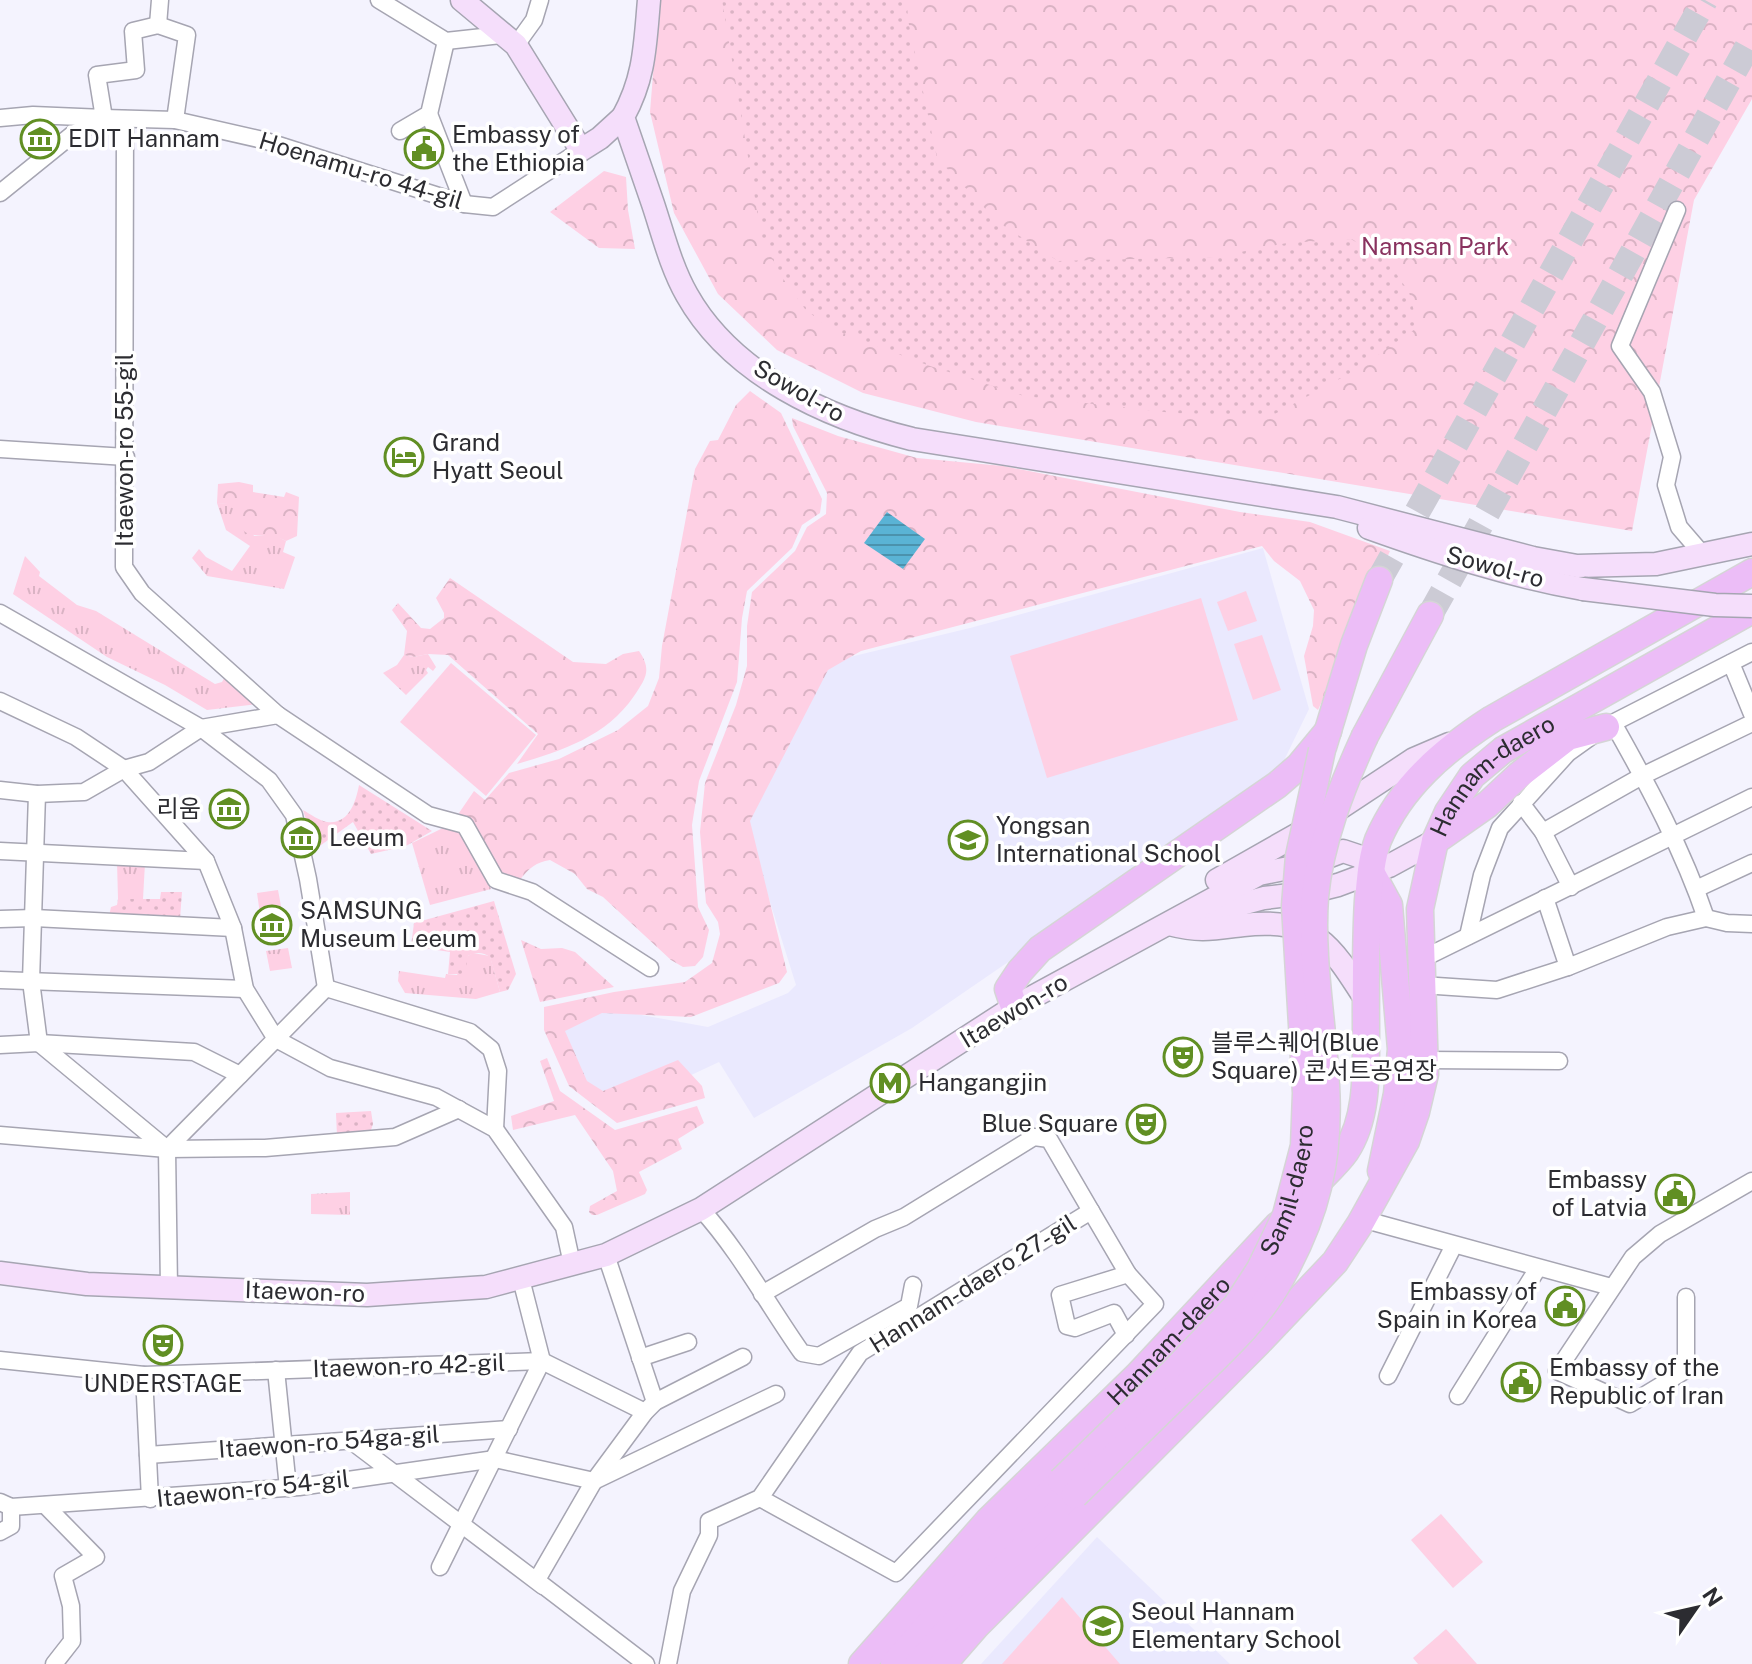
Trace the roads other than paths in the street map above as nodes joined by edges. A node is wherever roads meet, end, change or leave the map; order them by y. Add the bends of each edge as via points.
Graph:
1 (160, 0) edge
2 (379, 0) edge
3 (462, 0) edge
4 (540, 0) edge
5 (649, 0) edge
6 (158, 25) junction
7 (508, 40) junction
8 (446, 41) junction
9 (429, 114) junction
10 (623, 117) junction
11 (0, 118) edge
12 (104, 118) junction
13 (125, 119) junction
14 (175, 120) junction
15 (400, 131) dead end
16 (581, 150) junction
17 (0, 193) edge
18 (464, 204) junction
19 (1677, 210) dead end
20 (0, 449) edge
21 (126, 457) junction
22 (1245, 492) junction
23 (1752, 544) edge
24 (1704, 556) junction
25 (1752, 572) edge
26 (1379, 580) tunnel mouth
27 (1752, 608) edge
28 (0, 613) edge
29 (1430, 615) tunnel mouth
30 (1752, 652) edge
31 (1731, 663) junction
32 (0, 701) edge
33 (1752, 714) edge
34 (278, 715) junction
35 (1752, 723) edge
36 (1610, 725) junction
37 (201, 728) junction
38 (1462, 738) junction
39 (1325, 740) junction
40 (124, 769) junction
41 (1642, 776) junction
42 (0, 790) edge
43 (37, 794) junction
44 (1752, 797) edge
45 (1521, 803) junction
46 (1543, 832) junction
47 (1671, 837) junction
48 (1435, 841) junction
49 (0, 851) edge
50 (33, 854) junction
51 (206, 861) junction
52 (1752, 863) edge
53 (1371, 872) junction
54 (1259, 874) junction
55 (1571, 887) junction
56 (1696, 889) junction
57 (1264, 898) junction
58 (1545, 898) junction
59 (34, 918) junction
60 (1706, 918) junction
61 (0, 919) edge
62 (1169, 924) junction
63 (1752, 924) edge
64 (233, 928) junction
65 (1468, 936) junction
66 (1568, 967) junction
67 (650, 968) dead end
68 (1422, 972) junction
69 (0, 980) edge
70 (31, 981) junction
71 (326, 988) junction
72 (245, 989) junction
73 (1366, 1000) junction
74 (1014, 1007) junction
75 (276, 1039) junction
76 (39, 1043) junction
77 (0, 1045) edge
78 (1425, 1060) junction
79 (1559, 1061) dead end
80 (240, 1075) junction
81 (459, 1109) junction
82 (495, 1129) junction
83 (0, 1135) edge
84 (167, 1149) junction
85 (1752, 1181) edge
86 (1377, 1194) junction
87 (701, 1209) junction
88 (1091, 1211) junction
89 (1362, 1219) junction
90 (1454, 1245) junction
91 (606, 1255) junction
92 (572, 1264) junction
93 (1538, 1268) junction
94 (0, 1273) edge
95 (1128, 1274) junction
96 (521, 1279) junction
97 (913, 1285) dead end
98 (1611, 1287) junction
99 (169, 1288) junction
100 (762, 1294) junction
101 (1686, 1297) dead end
102 (1126, 1335) junction
103 (688, 1342) dead end
104 (743, 1357) dead end
105 (640, 1358) junction
106 (0, 1360) edge
107 (542, 1361) junction
108 (276, 1370) junction
109 (144, 1375) junction
110 (1388, 1376) dead end
111 (776, 1394) dead end
112 (1458, 1396) dead end
113 (650, 1407) junction
114 (509, 1429) junction
115 (350, 1440) junction
116 (283, 1445) junction
117 (148, 1455) junction
118 (495, 1459) junction
119 (394, 1473) junction
120 (594, 1481) junction
121 (288, 1488) junction
122 (1068, 1488) junction
123 (760, 1498) junction
124 (150, 1499) junction
125 (5, 1504) edge
126 (45, 1505) junction
127 (462, 1525) junction
128 (0, 1532) edge
129 (440, 1567) dead end
130 (604, 1632) junction
131 (54, 1664) edge
132 (646, 1664) edge
133 (668, 1664) edge
134 (862, 1664) edge
135 (894, 1664) edge
136 (918, 1664) edge
137 (943, 1664) edge

1 - 6 street
2 - 8 street
3 - 7 main road
4 - 7 street via 534,20
5 - 10 main road via 641,75
6 - 12 street via 133,31 136,70 97,75
6 - 14 street via 187,35
7 - 8 street
7 - 16 main road
8 - 9 street
9 - 15 street
9 - 18 street
10 - 16 main road
10 - 22 main road, Sowol-ro via 687,295 737,354 792,393 861,425 912,439
11 - 12 street, Hoenamu-ro 44-gil
12 - 13 street, Hoenamu-ro 44-gil
12 - 17 street via 73,134
13 - 14 street, Hoenamu-ro 44-gil
13 - 21 street, Itaewon-ro 55-gil
14 - 18 street, Hoenamu-ro 44-gil via 263,140
16 - 18 street, Hoenamu-ro 44-gil via 493,207
19 - 24 street via 1620,346 1652,392 1672,457 1666,485 1679,527
20 - 21 street
21 - 34 street, Itaewon-ro 55-gil via 124,567 142,593
22 - 24 main road, Sowol-ro via 1337,507 1577,566 1656,564
22 - 27 main road, Sowol-ro, bridge via 1535,580
23 - 24 main road, Sowol-ro
25 - 38 main road, Hannam-daero
26 - 39 main road, Samil-daero
27 - 48 main road, Hannam-daero via 1503,750 1472,776
28 - 37 street
29 - 122 main road, Samil-daero, bridge via 1365,736 1329,830 1316,895 1325,1128 1318,1186 1298,1242 1256,1316
30 - 31 street
31 - 33 street
31 - 36 street
32 - 40 street via 76,737
34 - 37 street
34 - 67 street, Itaewon-ro 55-gil via 428,815 465,825 496,880 532,892
35 - 41 street
36 - 41 street
36 - 45 street via 1568,753
36 - 48 main road via 1568,737
37 - 40 street via 149,762
37 - 71 street via 269,780 294,815
38 - 53 main road, Hannam-daero via 1406,792 1377,842
38 - 62 main road, Itaewon-ro via 1414,759 1216,881
39 - 74 main road via 1277,785 1040,949 1008,989
39 - 122 main road, Samil-daero, bridge via 1299,856 1295,906 1306,1093 1304,1146 1286,1215 1236,1306
40 - 43 street via 84,792
40 - 51 street
41 - 46 street
41 - 47 street
42 - 43 street
43 - 50 street
44 - 47 street
45 - 46 street
45 - 65 street via 1500,828
46 - 55 street
47 - 55 street
47 - 56 street
48 - 53 main road, Itaewon-ro
48 - 68 main road, Hannam-daero via 1420,909
49 - 50 street
50 - 51 street
50 - 59 street
51 - 64 street
52 - 56 street
53 - 54 main road, Itaewon-ro via 1361,857 1343,851
53 - 57 main road, Itaewon-ro via 1306,893
53 - 73 main road, Hannam-daero
53 - 86 main road, Hannam-daero via 1389,905 1401,1049
54 - 57 main road via 1269,889
54 - 62 main road, Itaewon-ro
55 - 58 street
56 - 60 street
57 - 62 main road, Itaewon-ro
58 - 65 street
58 - 66 street
59 - 61 street
59 - 64 street
59 - 70 street
60 - 63 street
60 - 66 street via 1667,927
62 - 73 main road via 1197,931 1260,923 1302,928 1343,965
62 - 74 main road, Itaewon-ro
64 - 72 street
65 - 68 street
66 - 68 street via 1497,990
68 - 78 main road, Hannam-daero
69 - 70 street
70 - 72 street
70 - 76 street
71 - 75 street
71 - 82 street via 470,1032 491,1049 498,1071
72 - 75 street
73 - 134 main road, Hannam-daero via 1365,1093 1346,1152 1138,1375 988,1521
74 - 87 main road, Itaewon-ro
75 - 80 street
75 - 81 street via 330,1068 436,1097
76 - 77 street
76 - 80 street via 194,1052
76 - 84 street
78 - 79 street
78 - 86 main road, Hannam-daero via 1411,1127
80 - 84 street
81 - 82 street
81 - 84 street via 395,1137 265,1148
82 - 92 street via 564,1227
83 - 84 street
84 - 99 street
85 - 98 street via 1660,1234 1633,1257
86 - 89 main road, Hannam-daero
87 - 91 main road, Itaewon-ro
87 - 100 street via 722,1231
88 - 95 street, Hannam-daero 27-gil
88 - 100 street via 1049,1139 1034,1137 904,1217
88 - 123 street, Hannam-daero 27-gil via 860,1353
89 - 90 street
89 - 137 main road, Hannam-daero via 1335,1262
90 - 93 street
90 - 110 street
91 - 92 main road, Itaewon-ro
91 - 105 street
92 - 96 main road, Itaewon-ro
93 - 98 street
93 - 112 street
94 - 99 main road, Itaewon-ro
95 - 102 street, Hannam-daero 27-gil via 1155,1304
95 - 102 street via 1060,1295 1067,1326 1075,1328 1114,1313
96 - 99 main road, Itaewon-ro via 486,1287 367,1295
96 - 107 street
97 - 100 street via 909,1306 819,1356 802,1353
98 - 101 street via 1557,1371 1630,1404 1686,1370
102 - 123 street, Hannam-daero 27-gil via 896,1573
103 - 105 street
104 - 113 street
105 - 113 street
106 - 109 street, Itaewon-ro 42-gil
107 - 108 street, Itaewon-ro 42-gil
107 - 113 street
107 - 114 street
108 - 109 street, Itaewon-ro 42-gil
108 - 116 street, Itaewon-ro 42-gil
109 - 117 street
111 - 120 street
113 - 120 street
114 - 115 street, Itaewon-ro 54ga-gil
114 - 118 street
115 - 116 street, Itaewon-ro 54ga-gil
115 - 119 street
116 - 117 street, Itaewon-ro 54ga-gil
116 - 121 street, Itaewon-ro 42-gil
117 - 124 street
118 - 119 street, Itaewon-ro 54-gil
118 - 120 street
118 - 127 street
119 - 121 street, Itaewon-ro 54-gil
119 - 127 street
120 - 130 street via 538,1578
121 - 124 street, Itaewon-ro 54-gil
122 - 135 main road, Samil-daero via 979,1567
122 - 136 main road, Samil-daero
123 - 133 street via 709,1521 709,1535 682,1591
124 - 126 street, Itaewon-ro 54-gil
125 - 126 street, Itaewon-ro 54-gil
125 - 128 street, Itaewon-ro 54-gil via 11,1526
126 - 131 street via 96,1557 63,1576 72,1641
127 - 129 street
127 - 130 street
130 - 132 street

